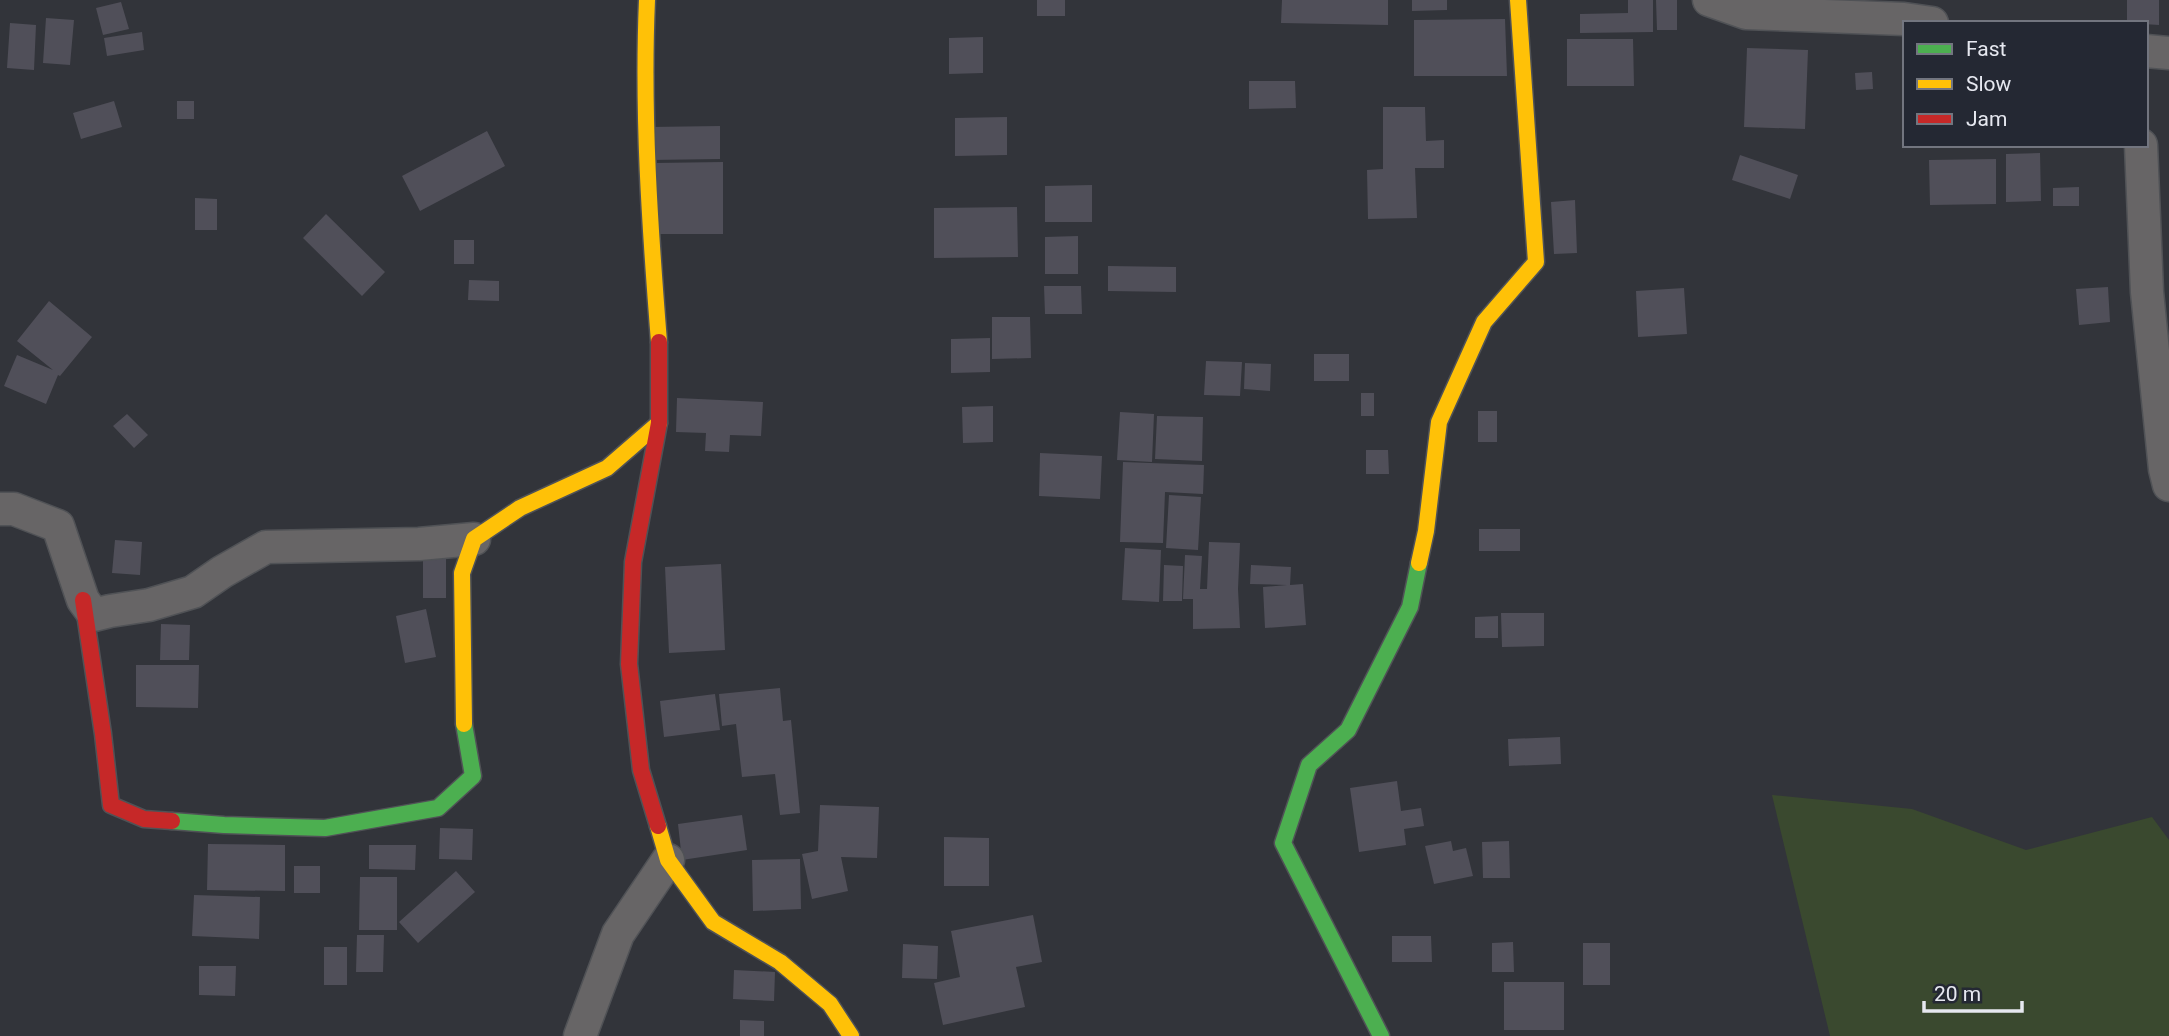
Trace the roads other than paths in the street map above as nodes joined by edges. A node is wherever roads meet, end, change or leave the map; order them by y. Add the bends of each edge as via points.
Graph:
1 (647, 0) edge
2 (1518, 0) edge
3 (1709, 0) edge
4 (1918, 21) edge
5 (2148, 51) edge
6 (2169, 52) edge
7 (2141, 147) edge
8 (660, 423) junction
9 (2169, 485) edge
10 (0, 509) edge
11 (474, 539) junction
12 (83, 600) junction
13 (668, 860) junction
14 (580, 1036) edge
15 (851, 1036) edge
16 (1381, 1036) edge

1 - 8 street via 644,79
2 - 16 street via 1536,262 1484,322 1439,422 1426,531 1410,607 1348,730 1308,765 1283,843
3 - 4 street via 1746,13
5 - 6 street
7 - 9 street via 2147,292
8 - 11 street via 607,468 520,508
8 - 13 street via 633,562 629,664 641,770
10 - 12 street via 14,509 58,526
11 - 12 street via 265,547 193,592 149,605 94,615
11 - 12 street via 462,573 464,722 474,776 438,808 325,828 144,819 111,805
13 - 14 street via 618,934
13 - 15 street via 713,922 780,962 830,1004

